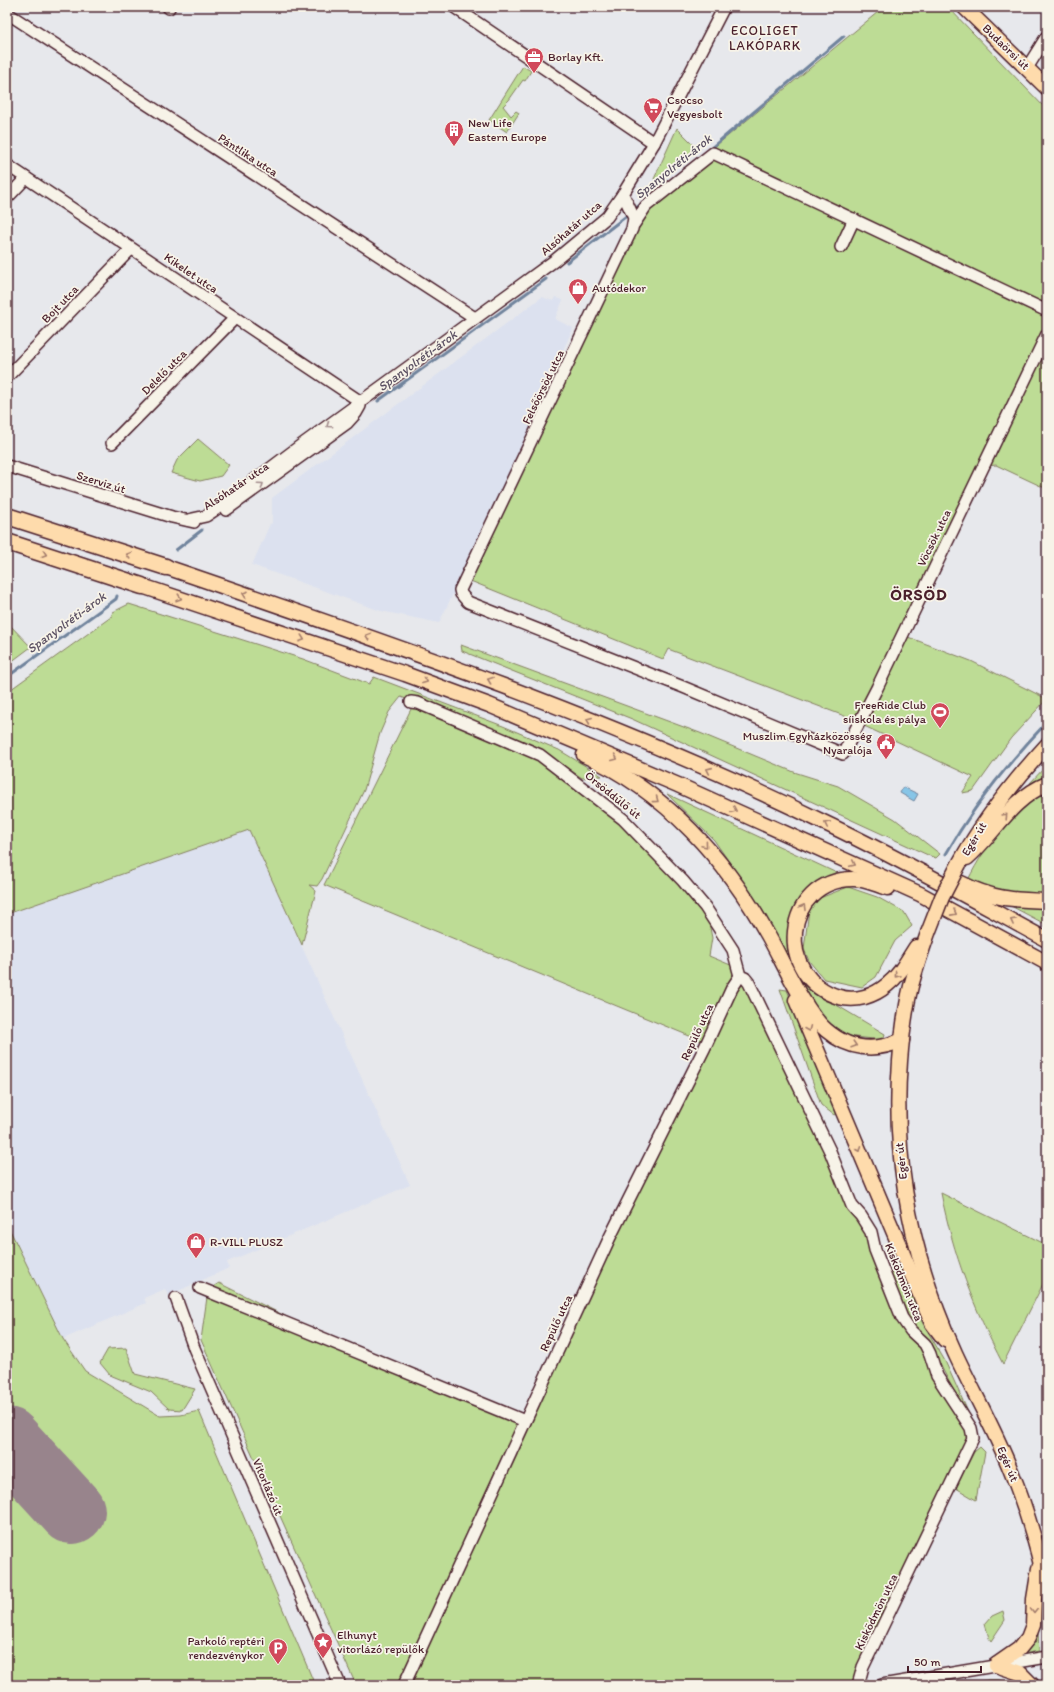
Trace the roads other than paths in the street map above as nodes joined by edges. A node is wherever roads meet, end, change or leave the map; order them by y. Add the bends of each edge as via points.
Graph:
1 (454, 7) edge
2 (724, 7) edge
3 (964, 7) edge
4 (7, 13) edge
5 (1047, 36) edge
6 (1027, 68) junction
7 (1047, 88) edge
8 (654, 144) junction
9 (7, 165) edge
10 (26, 178) junction
11 (624, 194) junction
12 (7, 198) edge
13 (854, 220) junction
14 (634, 221) junction
15 (841, 247) dead end
16 (131, 249) junction
17 (1047, 311) edge
18 (475, 318) junction
19 (234, 319) junction
20 (1047, 334) edge
21 (7, 377) edge
22 (361, 402) junction
23 (112, 444) dead end
24 (7, 466) edge
25 (7, 516) edge
26 (188, 520) joint
27 (7, 542) edge
28 (166, 567) joint
29 (142, 586) joint
30 (411, 702) dead end
31 (489, 705) junction
32 (1047, 744) edge
33 (843, 754) joint
34 (1047, 784) edge
35 (887, 854) junction
36 (959, 864) junction
37 (920, 894) junction
38 (1047, 901) edge
39 (928, 933) junction
40 (1047, 940) edge
41 (777, 954) junction
42 (1047, 963) edge
43 (740, 976) junction
44 (902, 1040) junction
45 (200, 1288) dead end
46 (176, 1298) dead end
47 (955, 1352) junction
48 (525, 1421) junction
49 (1040, 1559) junction
50 (1047, 1590) edge
51 (1047, 1657) edge
52 (996, 1665) junction
53 (340, 1685) edge
54 (404, 1685) edge
55 (858, 1685) edge
56 (882, 1685) edge
57 (1032, 1685) edge

1 - 8 street
2 - 8 street, Alsóhatár utca
3 - 6 main road, Budaörsi út
4 - 18 street, Pántlika utca
5 - 6 street
6 - 7 main road, Budaörsi út
8 - 11 street, Alsóhatár utca
9 - 10 street, Kikelet utca
10 - 12 street
10 - 16 street, Kikelet utca
11 - 14 street
11 - 18 street, Alsóhatár utca via 607,217 554,261
13 - 14 street via 713,153 646,206
13 - 15 street
13 - 17 street
14 - 33 street, Felsőörsöd utca via 460,590 461,594 468,602
16 - 19 street, Kikelet utca
16 - 21 street, Bojt utca
18 - 22 street, Alsóhatár utca
19 - 22 street, Kikelet utca
19 - 23 street, Delelő utca
20 - 33 street, Vöcsök utca
22 - 26 street, Alsóhatár utca via 347,423 220,515 200,523
24 - 26 street, Szerviz út
28 -> 25 highway
27 -> 29 highway
35 -> 28 main road via 824,822 701,767 526,694 403,648
29 -> 31 main road via 405,674
30 - 43 street, Örsöddűlő út via 540,755 623,819 705,907 733,950
31 -> 37 main road via 678,785
31 -> 41 main road via 519,727 605,765 638,786 678,817 694,832 733,879
32 - 36 main road, Egér út via 989,814
36 -> 34 main road via 983,842 1016,804
35 - 38 main road via 932,868 981,893 1015,900
40 -> 35 main road
36 - 39 main road, Egér út, bridge
39 -> 37 main road via 893,980 876,992 858,999 846,999 823,991 814,984 800,963 795,944 796,925 803,906 817,890 834,882 855,879 902,892
37 -> 42 main road
39 - 44 main road, Egér út via 911,987
41 -> 44 main road via 807,1006 826,1030 837,1038 876,1049
41 -> 47 main road via 932,1323
43 - 48 street, Repülő utca via 610,1237
43 - 55 street, Kisködmön utca via 750,982 830,1151 852,1206 871,1232 875,1250 902,1318 911,1332 925,1344 937,1376 971,1428 972,1438 863,1667
44 - 47 main road, Egér út via 897,1116 902,1179 926,1280
45 - 48 street
46 - 53 street, Vitorlázó út via 197,1355
47 - 49 main road, Egér út via 1011,1470
48 - 54 street, Repülő utca
49 - 50 main road, Egér út
49 -> 52 main road via 1033,1625 1028,1638 1019,1649
51 - 52 street
52 - 56 street
52 - 57 main road via 1020,1673

